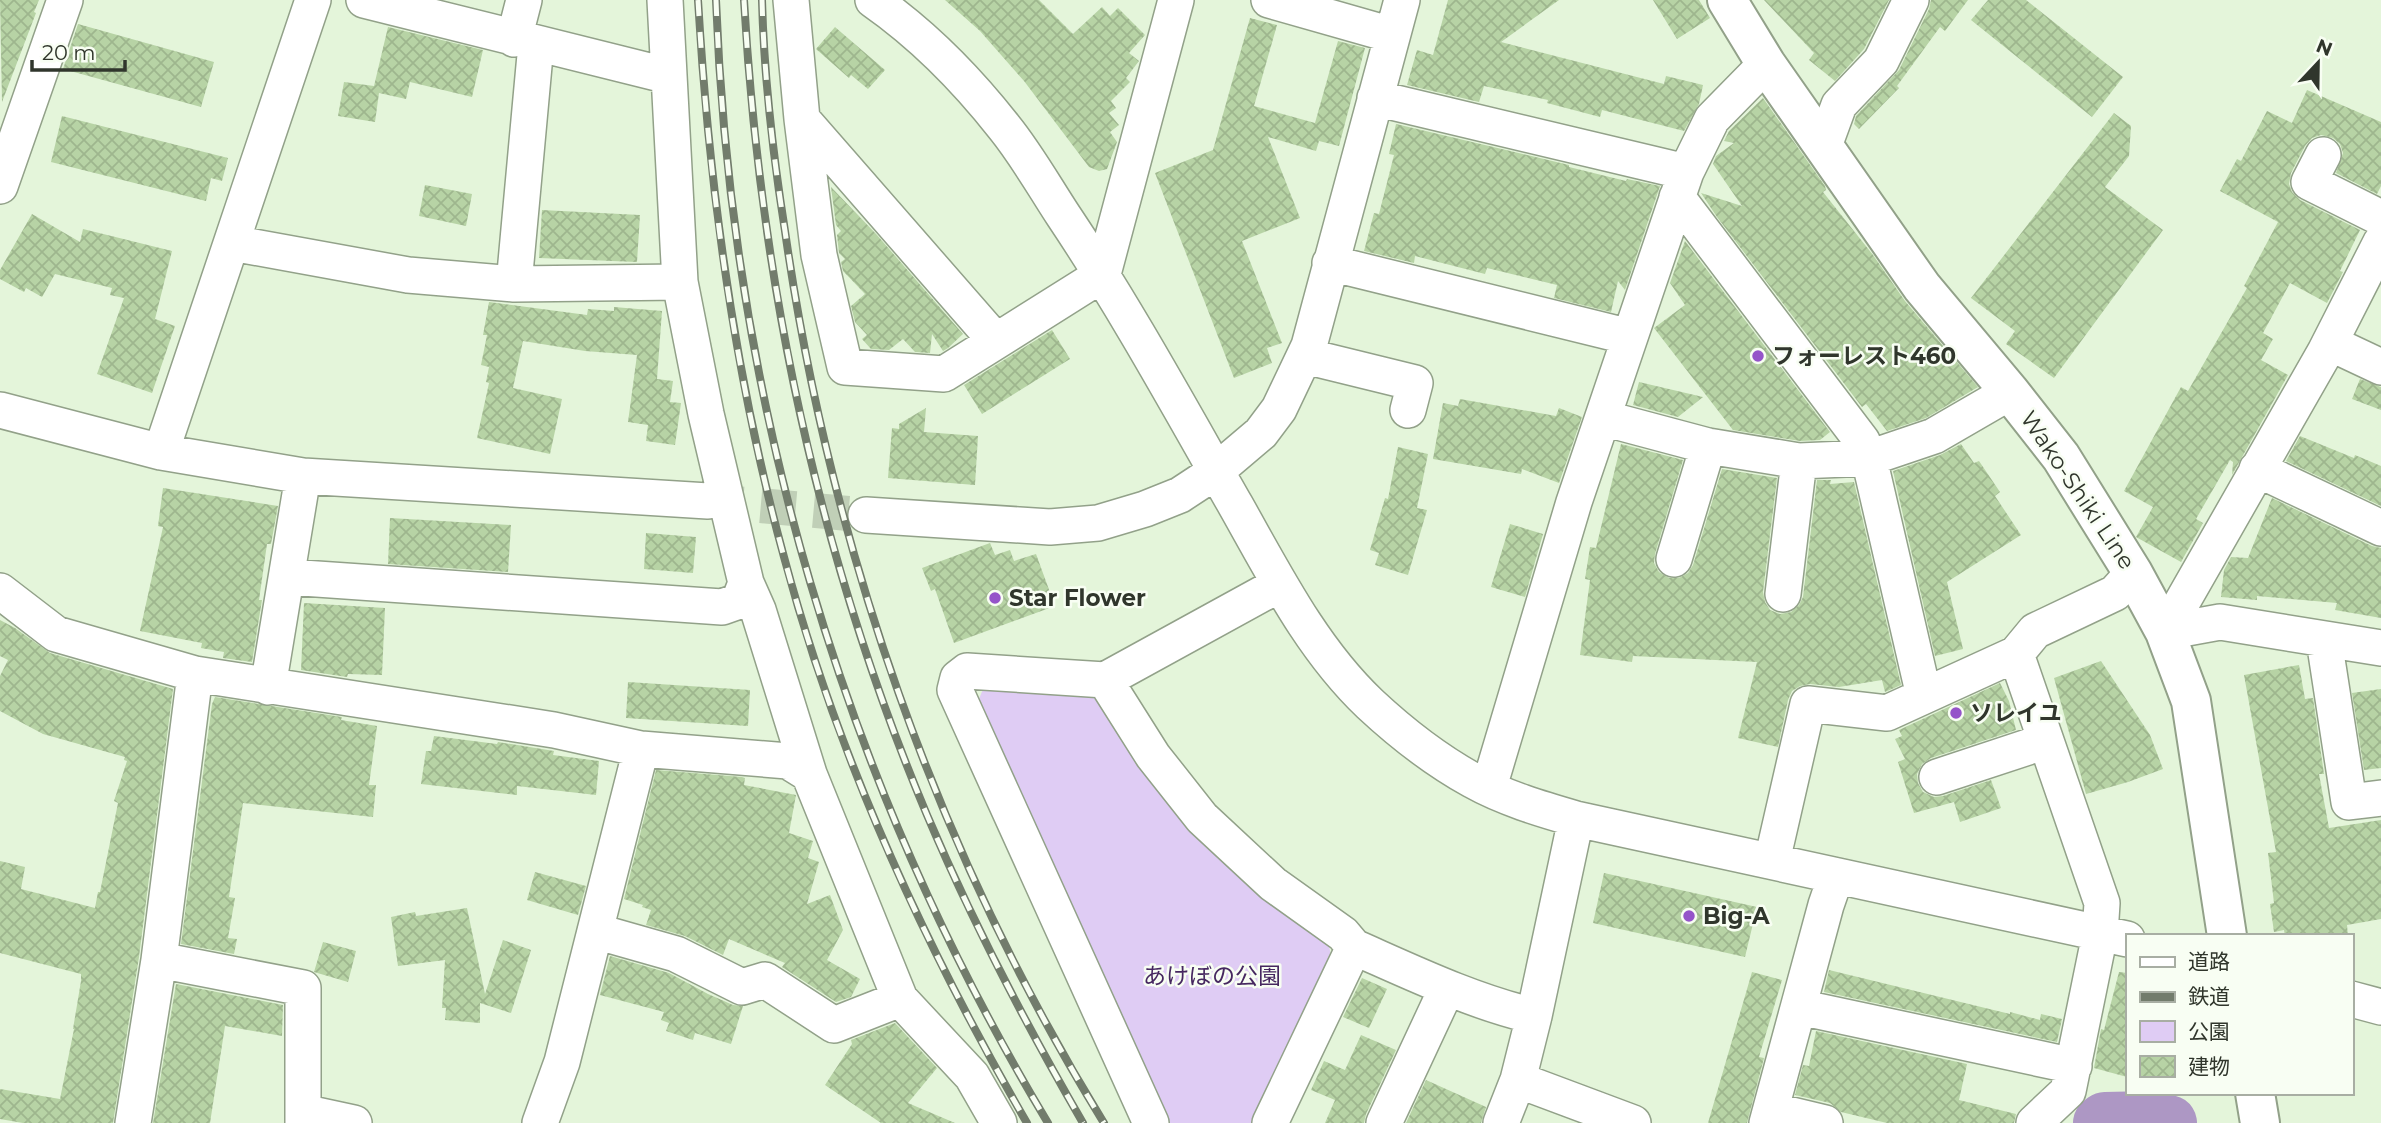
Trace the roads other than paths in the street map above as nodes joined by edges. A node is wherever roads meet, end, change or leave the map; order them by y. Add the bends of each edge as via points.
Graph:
1 (65, 0) edge
2 (313, 0) edge
3 (364, 0) edge
4 (524, 0) edge
5 (666, 0) edge
6 (791, 0) edge
7 (873, 0) edge
8 (1176, 0) edge
9 (1269, 0) edge
10 (1402, 0) edge
11 (1727, 0) edge
12 (1911, 0) edge
13 (1392, 35) junction
14 (525, 42) junction
15 (1766, 64) junction
16 (669, 76) junction
17 (1375, 99) junction
18 (802, 119) junction
19 (1824, 146) junction
20 (2323, 155) dead end
21 (1682, 184) junction
22 (0, 186) edge
23 (2381, 218) edge
24 (2381, 242) edge
25 (232, 243) junction
26 (1330, 263) junction
27 (1102, 274) junction
28 (680, 282) junction
29 (514, 284) junction
30 (1630, 337) junction
31 (995, 340) junction
32 (2330, 343) junction
33 (1305, 356) junction
34 (2381, 366) edge
35 (2010, 391) junction
36 (0, 410) edge
37 (1408, 410) dead end
38 (1603, 418) junction
39 (1708, 446) junction
40 (162, 452) junction
41 (1869, 458) junction
42 (1799, 461) junction
43 (2257, 469) junction
44 (1215, 472) junction
45 (303, 476) junction
46 (708, 501) tunnel mouth
47 (866, 515) tunnel mouth
48 (2381, 528) edge
49 (1674, 559) dead end
50 (2133, 573) junction
51 (288, 577) junction
52 (746, 583) junction
53 (1280, 584) junction
54 (0, 591) edge
55 (1783, 594) dead end
56 (2165, 632) junction
57 (2324, 640) junction
58 (2381, 649) edge
59 (2016, 654) junction
60 (195, 674) junction
61 (1105, 680) junction
62 (268, 687) junction
63 (1924, 696) junction
64 (2046, 741) junction
65 (641, 749) junction
66 (809, 774) junction
67 (1937, 777) dead end
68 (1489, 788) junction
69 (2381, 798) edge
70 (1576, 819) junction
71 (1772, 861) junction
72 (1836, 876) junction
73 (595, 931) junction
74 (2227, 934) edge
75 (2114, 936) edge
76 (1354, 947) junction
77 (159, 960) junction
78 (1447, 988) junction
79 (900, 999) junction
80 (2353, 1000) edge
81 (1799, 1007) junction
82 (2381, 1007) edge
83 (1534, 1016) junction
84 (2074, 1066) junction
85 (1518, 1080) junction
86 (1769, 1117) edge
87 (303, 1118) edge
88 (133, 1123) edge
89 (354, 1123) edge
90 (540, 1123) edge
91 (999, 1123) edge
92 (1151, 1123) edge
93 (1270, 1123) edge
94 (1384, 1123) edge
95 (1501, 1123) edge
96 (1633, 1123) edge
97 (1825, 1123) edge
98 (2034, 1123) edge

1 - 22 street
2 - 25 street
3 - 14 street
4 - 14 street
5 - 16 street
6 - 18 street
7 - 27 street via 901,19 1006,129
8 - 27 street
9 - 13 street
10 - 13 street
11 - 15 main road, Wako-Shiki Line
12 - 19 street via 1881,61 1839,105
13 - 17 street
14 - 16 street
14 - 29 street
15 - 19 main road, Wako-Shiki Line
15 - 21 street via 1712,119
16 - 28 street
17 - 21 street
17 - 26 street
18 - 31 street
18 - 31 street via 819,255 845,367 944,374
19 - 35 main road, Wako-Shiki Line via 1922,288
20 - 23 street via 2309,182
21 - 30 street
21 - 41 street via 1862,441
24 - 32 street
25 - 29 street via 408,275
25 - 40 street
26 - 30 street
26 - 33 street
27 - 31 street
27 - 44 street
28 - 29 street
28 - 52 street
30 - 38 street
32 - 34 street
32 - 43 street
33 - 37 street via 1415,383
33 - 44 street via 1279,409 1261,433
35 - 41 street via 1934,436
35 - 50 main road, Wako-Shiki Line via 2061,457
36 - 40 street
38 - 39 street
38 - 68 street
39 - 42 street
39 - 49 street
40 - 45 street
41 - 42 street
41 - 63 street
42 - 55 street
43 - 48 street
43 - 56 street
44 - 47 street via 1180,495 1098,523 1051,527
44 - 53 street
45 - 46 street
45 - 51 street
50 - 56 main road, Wako-Shiki Line
50 - 59 street via 2115,593 2035,631
51 - 52 street via 722,607 739,601
51 - 62 street
52 - 66 street
53 - 61 street
53 - 68 street via 1324,651 1368,702 1442,760
54 - 60 street via 56,634
56 - 57 street via 2220,622
56 - 74 main road, Wako-Shiki Line via 2191,701
57 - 58 street
57 - 69 street via 2349,802
59 - 63 street
59 - 64 street
60 - 62 street
60 - 77 street
61 - 76 street via 1153,756 1202,818 1273,884 1343,934
61 - 92 street via 967,671 954,690
62 - 65 street via 554,730
63 - 71 street via 1887,713 1808,704
64 - 67 street
64 - 75 street
65 - 66 street via 788,761
65 - 73 street
66 - 79 street
68 - 70 street
70 - 71 street
70 - 83 street
71 - 72 street
72 - 75 street
72 - 81 street
73 - 79 street via 676,954 742,987 765,980 834,1025
73 - 90 street via 562,1062
75 - 84 street
76 - 78 street
76 - 93 street
77 - 87 street via 303,988
77 - 88 street
78 - 83 street
78 - 94 street
79 - 91 street via 972,1076
80 - 82 street
81 - 84 street
81 - 86 street
83 - 85 street
84 - 98 street via 2068,1091
85 - 95 street
85 - 96 street
86 - 97 street
87 - 89 street

